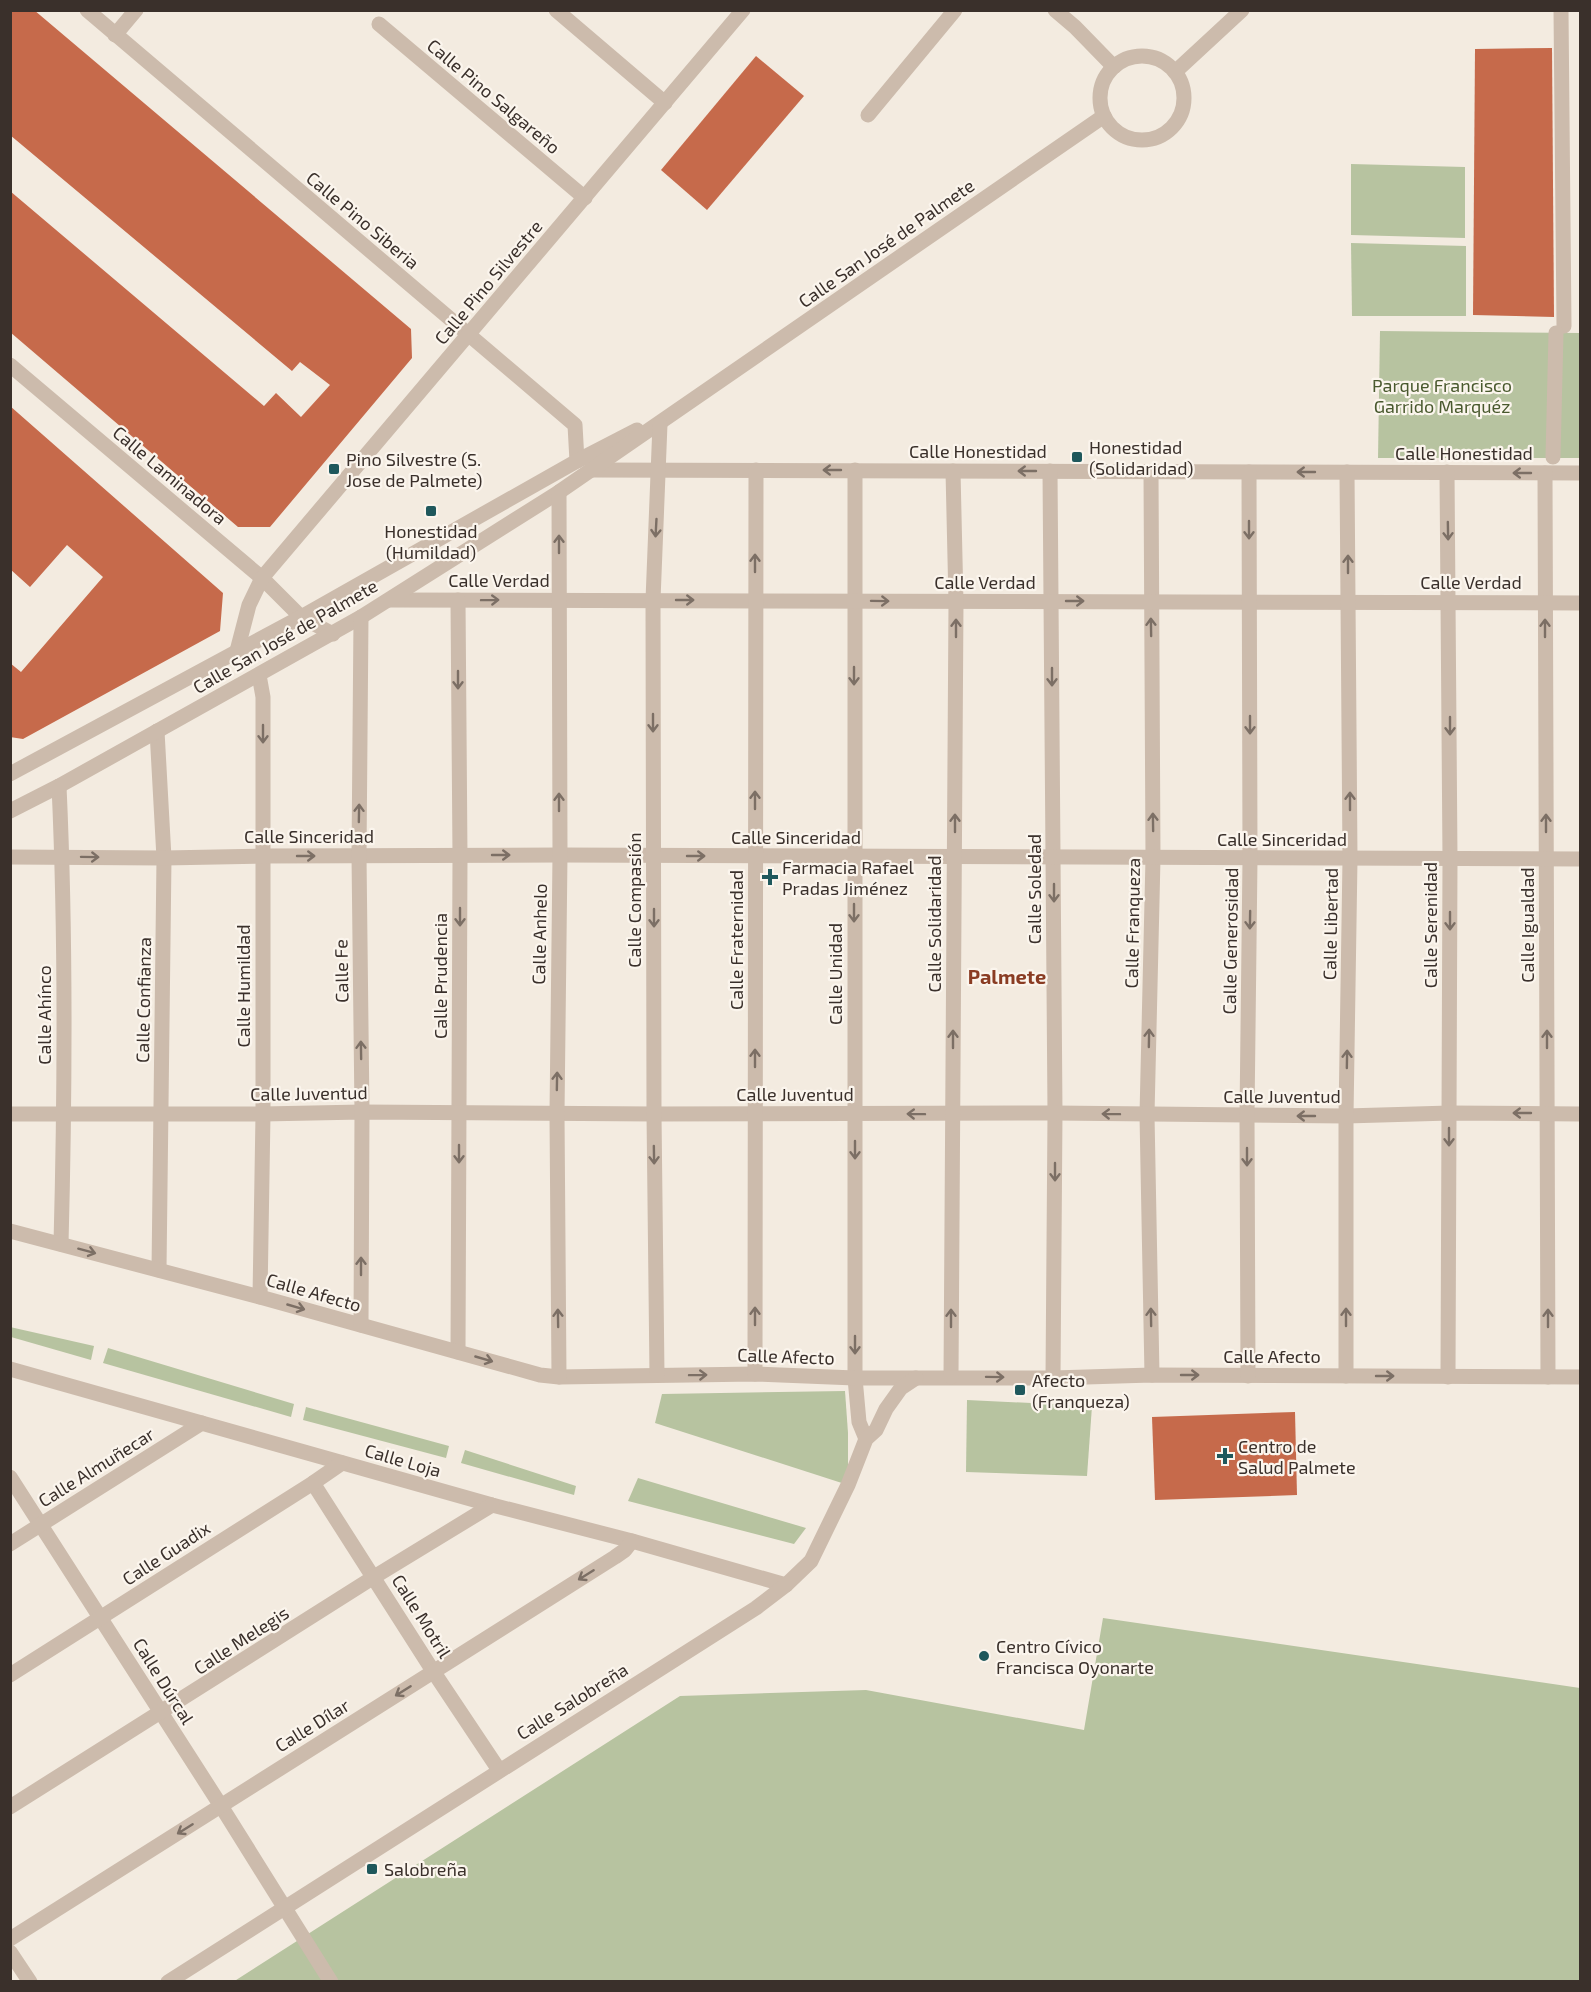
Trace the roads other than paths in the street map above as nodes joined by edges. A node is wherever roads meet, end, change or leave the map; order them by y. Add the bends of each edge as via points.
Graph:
1 (87, 10) edge
2 (136, 10) edge
3 (556, 10) edge
4 (743, 10) edge
5 (955, 10) edge
6 (1055, 10) edge
7 (1242, 10) edge
8 (1561, 10) edge
9 (379, 24) dead end
10 (115, 35) junction
11 (1114, 67) junction
12 (1175, 72) junction
13 (665, 103) junction
14 (868, 115) dead end
15 (1104, 116) junction
16 (585, 198) junction
17 (469, 335) junction
18 (10, 366) edge
19 (690, 402) junction
20 (660, 424) junction
21 (1553, 458) dead end
22 (577, 461) junction
23 (592, 470) junction
24 (659, 470) junction
25 (756, 470) junction
26 (855, 470) junction
27 (954, 471) junction
28 (1050, 471) junction
29 (1151, 472) junction
30 (1249, 472) junction
31 (1347, 472) junction
32 (1447, 472) junction
33 (1545, 473) junction
34 (1581, 473) edge
35 (559, 492) junction
36 (262, 578) junction
37 (559, 599) junction
38 (389, 600) junction
39 (458, 600) junction
40 (653, 600) junction
41 (755, 600) junction
42 (854, 600) junction
43 (1051, 601) junction
44 (1151, 601) junction
45 (1449, 601) junction
46 (956, 602) junction
47 (1249, 602) junction
48 (1348, 602) junction
49 (1545, 602) junction
50 (1581, 603) edge
51 (300, 617) junction
52 (361, 617) junction
53 (333, 634) junction
54 (237, 651) junction
55 (259, 675) junction
56 (157, 731) junction
57 (41, 757) junction
58 (10, 774) edge
59 (10, 785) edge
60 (59, 786) junction
61 (10, 811) edge
62 (560, 855) junction
63 (263, 856) junction
64 (359, 856) junction
65 (460, 856) junction
66 (654, 856) junction
67 (755, 856) junction
68 (954, 856) junction
69 (10, 857) edge
70 (62, 857) junction
71 (1053, 857) junction
72 (164, 858) junction
73 (854, 858) junction
74 (1153, 858) junction
75 (1250, 859) junction
76 (1350, 859) junction
77 (1450, 859) junction
78 (1546, 859) junction
79 (1581, 859) edge
80 (362, 1112) junction
81 (161, 1113) junction
82 (459, 1113) junction
83 (754, 1113) junction
84 (855, 1113) junction
85 (1055, 1113) junction
86 (1450, 1113) junction
87 (1547, 1113) junction
88 (10, 1114) edge
89 (64, 1114) junction
90 (263, 1114) junction
91 (556, 1114) junction
92 (654, 1114) junction
93 (953, 1114) junction
94 (1581, 1114) edge
95 (1147, 1115) junction
96 (1247, 1115) junction
97 (1346, 1116) junction
98 (10, 1231) edge
99 (61, 1244) junction
100 (159, 1270) junction
101 (260, 1297) junction
102 (361, 1325) junction
103 (458, 1352) junction
104 (10, 1369) edge
105 (755, 1374) junction
106 (657, 1375) junction
107 (1152, 1375) junction
108 (1248, 1376) junction
109 (1346, 1376) junction
110 (559, 1377) junction
111 (951, 1377) junction
112 (1448, 1377) junction
113 (1548, 1377) junction
114 (1581, 1377) edge
115 (855, 1378) junction
116 (916, 1378) junction
117 (1053, 1378) junction
118 (202, 1423) junction
119 (866, 1439) junction
120 (342, 1462) junction
121 (10, 1477) edge
122 (313, 1483) junction
123 (492, 1505) junction
124 (41, 1525) junction
125 (632, 1541) junction
126 (10, 1544) edge
127 (374, 1577) junction
128 (786, 1585) junction
129 (102, 1618) junction
130 (433, 1671) junction
131 (10, 1675) edge
132 (161, 1713) junction
133 (500, 1770) junction
134 (221, 1806) junction
135 (10, 1807) edge
136 (284, 1907) junction
137 (10, 1939) edge
138 (10, 1952) edge
139 (30, 1982) edge
140 (168, 1982) edge
141 (331, 1982) edge

1 - 10 street, Calle Pino Siberia
2 - 10 street
3 - 13 street
4 - 13 street, Calle Pino Silvestre
5 - 14 street
6 - 11 street
7 - 12 street
8 - 21 street via 1560,329
9 - 16 street, Calle Pino Salgareño
10 - 17 street, Calle Pino Siberia
11 - 12 street via 1126,59 1146,56 1165,63
11 - 15 street via 1101,90
12 - 15 street via 1182,84 1182,112 1164,134 1137,140 1113,128
13 - 16 street, Calle Pino Silvestre
15 - 19 street, Calle San José de Palmete
16 - 17 street, Calle Pino Silvestre
17 - 22 street, Calle Pino Siberia via 574,425
17 - 36 street, Calle Pino Silvestre
18 - 36 street, Calle Laminadora
19 - 20 street, Calle San José de Palmete
19 - 22 street, Calle San José de Palmete
20 - 23 street, Calle San José de Palmete
20 - 24 street, Calle Compasión
22 - 23 street
22 - 51 street, Calle San José de Palmete
23 - 24 street, Calle Honestidad
23 - 35 street, Calle San José de Palmete
24 - 25 street, Calle Honestidad
24 -> 40 street, Calle Compasión
26 -> 25 street, Calle Honestidad
41 -> 25 street, Calle Fraternidad
26 - 27 street, Calle Honestidad
26 - 42 street, Calle Unidad
28 -> 27 street, Calle Honestidad
27 - 46 street, Calle Solidaridad
28 - 29 street, Calle Honestidad
28 - 43 street, Calle Soledad
29 - 30 street, Calle Honestidad
29 - 44 street, Calle Franqueza
31 -> 30 street, Calle Honestidad
30 -> 47 street, Calle Generosidad
31 - 32 street, Calle Honestidad
48 -> 31 street, Calle Libertad
33 -> 32 street, Calle Honestidad
32 -> 45 street, Calle Serenidad
33 - 34 street, Calle Honestidad
33 - 49 street, Calle Igualdad
37 -> 35 street, Calle Anhelo
35 - 38 street, Calle San José de Palmete
36 - 51 street, Calle Laminadora
36 - 54 street, Calle Pino Silvestre via 249,604
39 -> 37 street, Calle Verdad
37 - 40 street, Calle Verdad
62 -> 37 street, Calle Anhelo
38 - 39 street, Calle Verdad
38 - 52 street, Calle San José de Palmete
39 -> 65 street, Calle Prudencia
40 -> 41 street, Calle Verdad
40 -> 66 street, Calle Compasión
41 - 42 street, Calle Verdad
67 -> 41 street, Calle Fraternidad
42 -> 46 street, Calle Verdad
42 -> 73 street, Calle Unidad
43 -> 44 street, Calle Verdad
43 - 46 street, Calle Verdad
43 -> 71 street, Calle Soledad
44 - 47 street, Calle Verdad
74 -> 44 street, Calle Franqueza
45 - 48 street, Calle Verdad
45 - 49 street, Calle Verdad
45 -> 77 street, Calle Serenidad
68 -> 46 street, Calle Solidaridad
47 - 48 street, Calle Verdad
47 -> 75 street, Calle Generosidad
76 -> 48 street, Calle Libertad
49 - 50 street, Calle Verdad
78 -> 49 street, Calle Igualdad
51 - 53 street, Calle Laminadora
51 - 54 street, Calle San José de Palmete
52 - 53 street, Calle San José de Palmete
64 -> 52 street, Calle Fe
53 - 55 street, Calle San José de Palmete
54 - 57 street, Calle San José de Palmete
55 - 56 street, Calle San José de Palmete
55 -> 63 street, Calle Humildad via 263,697
56 - 60 street, Calle San José de Palmete
56 - 72 street, Calle Confianza
57 - 58 street, Calle San José de Palmete
57 - 59 street
60 - 61 street, Calle San José de Palmete
60 - 70 street, Calle Ahínco
65 -> 62 street, Calle Sinceridad
62 - 66 street, Calle Sinceridad
91 -> 62 street, Calle Anhelo
63 -> 64 street, Calle Sinceridad
63 - 72 street, Calle Sinceridad
63 - 90 street, Calle Humildad
64 - 65 street, Calle Sinceridad
80 -> 64 street, Calle Fe
65 -> 82 street, Calle Prudencia
66 -> 67 street, Calle Sinceridad
66 -> 92 street, Calle Compasión
67 - 73 street, Calle Sinceridad
83 -> 67 street, Calle Fraternidad
68 - 71 street, Calle Sinceridad
68 - 73 street, Calle Sinceridad
93 -> 68 street, Calle Solidaridad
69 - 70 street, Calle Sinceridad
70 -> 72 street, Calle Sinceridad
70 - 89 street, Calle Ahínco
71 - 74 street, Calle Sinceridad
71 -> 85 street, Calle Soledad
72 - 81 street, Calle Confianza
73 -> 84 street, Calle Unidad
74 - 75 street, Calle Sinceridad
95 -> 74 street, Calle Franqueza
75 - 76 street, Calle Sinceridad
75 -> 96 street, Calle Generosidad
76 - 77 street, Calle Sinceridad
97 -> 76 street, Calle Libertad
77 - 78 street, Calle Sinceridad
77 -> 86 street, Calle Serenidad
78 - 79 street, Calle Sinceridad
87 -> 78 street, Calle Igualdad
80 - 82 street, Calle Juventud
80 - 90 street, Calle Juventud
102 -> 80 street, Calle Fe
81 - 89 street, Calle Juventud
81 - 90 street, Calle Juventud
81 - 100 street, Calle Confianza
82 - 91 street, Calle Juventud
82 -> 103 street, Calle Prudencia
83 - 84 street, Calle Juventud
83 - 92 street, Calle Juventud
105 -> 83 street, Calle Fraternidad
93 -> 84 street, Calle Juventud
84 -> 115 street, Calle Unidad
85 - 93 street, Calle Juventud
95 -> 85 street, Calle Juventud
85 -> 117 street, Calle Soledad
87 -> 86 street, Calle Juventud
86 - 97 street, Calle Juventud
86 -> 112 street, Calle Serenidad
87 - 94 street, Calle Juventud
113 -> 87 street, Calle Igualdad
88 - 89 street, Calle Juventud
89 - 99 street, Calle Ahínco
90 - 101 street, Calle Humildad
91 - 92 street, Calle Juventud
110 -> 91 street, Calle Anhelo
92 -> 106 street, Calle Compasión
111 -> 93 street, Calle Solidaridad
95 - 96 street, Calle Juventud
107 -> 95 street, Calle Franqueza
97 -> 96 street, Calle Juventud
96 -> 108 street, Calle Generosidad
109 -> 97 street, Calle Libertad
98 - 99 street, Calle Afecto
99 -> 100 street, Calle Afecto
100 - 101 street, Calle Afecto
101 -> 102 street, Calle Afecto
102 - 103 street, Calle Afecto
103 -> 110 street, Calle Afecto
104 - 118 street, Calle Loja
106 -> 105 street, Calle Afecto
105 - 115 street, Calle Afecto
106 - 110 street, Calle Afecto
107 -> 108 street, Calle Afecto
107 - 117 street, Calle Afecto
108 - 109 street, Calle Afecto
109 -> 112 street, Calle Afecto
111 - 116 street, Calle Afecto
111 -> 117 street, Calle Afecto
112 - 113 street, Calle Afecto
113 - 114 street, Calle Afecto
115 - 116 street, Calle Afecto
115 - 119 street, Calle Unidad via 859,1422
116 - 119 street, Calle Salobreña via 901,1388 876,1430
118 - 120 street, Calle Loja
118 - 124 street, Calle Almuñecar
119 - 128 street, Calle Salobreña via 811,1561
120 - 122 street, Calle Guadix
120 - 123 street, Calle Loja
121 - 124 street, Calle Dúrcal
122 - 127 street, Calle Motril
122 - 129 street, Calle Guadix
123 - 125 street, Calle Loja
123 - 127 street, Calle Melegis
124 - 126 street, Calle Almuñecar
124 - 129 street, Calle Dúrcal
125 - 128 street, Calle Loja
125 -> 130 street, Calle Dílar via 620,1553
127 - 130 street, Calle Motril
127 - 132 street, Calle Melegis
128 - 133 street, Calle Salobreña via 756,1608
129 - 131 street, Calle Guadix
129 - 132 street, Calle Dúrcal
130 - 133 street, Calle Motril
130 -> 134 street, Calle Dílar
132 - 134 street, Calle Dúrcal
132 - 135 street, Calle Melegis
133 - 136 street, Calle Salobreña
134 - 136 street, Calle Dúrcal
134 -> 137 street, Calle Dílar
136 - 140 street, Calle Salobreña
136 - 141 street, Calle Dúrcal
138 - 139 street

